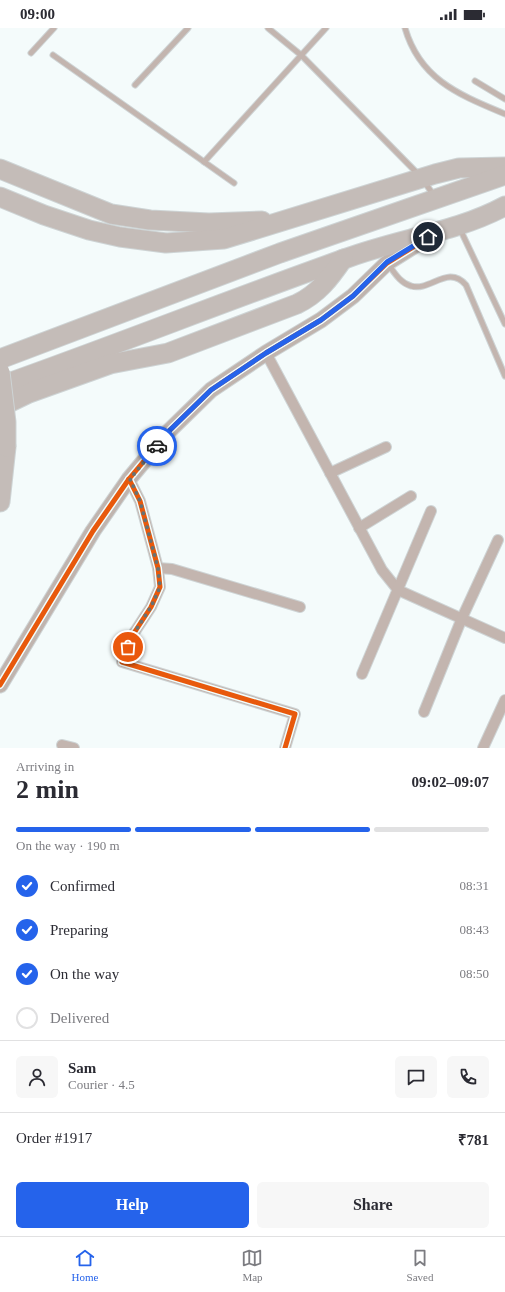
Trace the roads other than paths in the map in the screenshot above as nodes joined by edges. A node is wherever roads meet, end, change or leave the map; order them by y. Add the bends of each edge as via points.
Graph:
1 (54, 28) edge
2 (188, 28) edge
3 (268, 28) edge
4 (326, 28) edge
5 (405, 28) edge
6 (31, 53) dead end
7 (53, 55) dead end
8 (301, 55) junction
9 (475, 81) dead end
10 (135, 85) dead end
11 (505, 99) edge
12 (505, 114) edge
13 (204, 162) junction
14 (505, 167) edge
15 (0, 168) edge
16 (505, 175) edge
17 (422, 178) junction
18 (234, 183) dead end
19 (0, 196) edge
20 (437, 199) junction
21 (505, 206) edge
22 (287, 220) junction
23 (458, 225) junction
24 (433, 232) junction
25 (343, 259) junction
26 (387, 262) junction
27 (505, 324) edge
28 (266, 353) junction
29 (0, 359) edge
30 (0, 372) edge
31 (505, 376) edge
32 (29, 384) junction
33 (0, 386) edge
34 (0, 407) edge
35 (386, 447) dead end
36 (330, 472) junction
37 (130, 479) junction
38 (411, 496) dead end
39 (0, 502) edge
40 (431, 511) dead end
41 (359, 528) junction
42 (498, 540) dead end
43 (158, 568) junction
44 (398, 590) junction
45 (300, 607) dead end
46 (462, 618) junction
47 (505, 638) edge
48 (362, 674) dead end
49 (0, 685) edge
50 (505, 700) edge
51 (424, 712) dead end
52 (62, 745) dead end
53 (74, 748) edge
54 (285, 748) edge
55 (483, 748) edge

1 - 6 lane
2 - 10 lane
3 - 8 lane
4 - 8 lane
5 - 12 lane via 408,40 438,80 450,89
7 - 13 lane
8 - 13 lane
8 - 17 lane
9 - 11 lane
13 - 18 lane
14 - 17 highway via 459,168
15 - 22 highway via 112,214 150,220 209,223
16 - 20 highway
17 - 20 lane
17 - 22 highway
19 - 22 highway via 44,215 89,230 166,243 224,239
20 - 29 highway via 280,254
21 - 23 highway
23 - 24 highway
23 - 27 lane
24 - 25 highway
24 - 26 street via 423,241
25 - 32 highway via 96,351
25 - 32 highway via 320,290 297,304 168,353
26 - 28 street via 353,296
26 - 31 lane via 400,279 411,286 451,276 462,280
28 - 36 street
28 - 37 street via 211,390 169,431
30 - 39 highway, bridge via 6,422
32 - 33 highway
32 - 34 highway
35 - 36 street
36 - 41 street
37 - 43 street via 140,501
37 - 49 street via 93,532
38 - 41 street
40 - 44 street
41 - 44 street via 382,570
42 - 46 street
43 - 45 street via 172,569
43 - 54 street via 160,587 151,607 134,633 122,662 295,714
44 - 46 street
44 - 48 street
46 - 47 street
46 - 51 street
50 - 55 street
52 - 53 street

